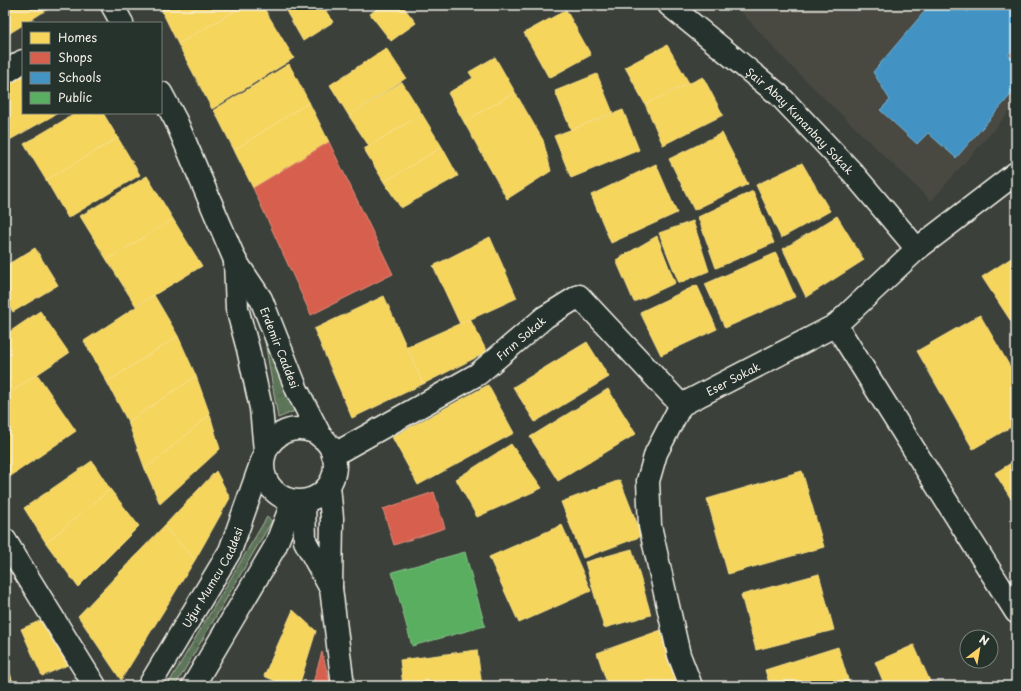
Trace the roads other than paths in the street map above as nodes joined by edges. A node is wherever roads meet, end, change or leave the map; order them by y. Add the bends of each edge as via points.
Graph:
1 (112, 5) edge
2 (669, 5) edge
3 (121, 22) edge
4 (22, 62) edge
5 (5, 73) edge
6 (162, 95) edge
7 (1016, 174) edge
8 (918, 249) junction
9 (235, 260) junction
10 (836, 325) junction
11 (682, 405) junction
12 (321, 436) junction
13 (333, 454) junction
14 (264, 456) junction
15 (329, 486) junction
16 (298, 502) junction
17 (5, 540) edge
18 (331, 588) junction
19 (1016, 612) edge
20 (95, 686) edge
21 (149, 686) edge
22 (194, 686) edge
23 (343, 686) edge
24 (691, 686) edge

1 - 3 street
2 - 8 street, Şair Abay Kunanbay Sokak via 778,95 852,172
4 - 5 street
6 - 9 street, Erdemir Caddesi via 176,121
7 - 8 street, Eser Sokak
8 - 10 street, Eser Sokak
9 - 12 street, Erdemir Caddesi via 261,299 297,390
9 - 14 street, Erdemir Caddesi via 237,308 261,408
10 - 11 street, Eser Sokak
10 - 19 street
11 - 13 street, Fırın Sokak via 579,296 545,317 478,374
11 - 24 street via 656,453 648,481 650,526 678,655
12 - 13 street, Erdemir Caddesi
12 - 14 street via 301,429 290,430 271,441
13 - 15 street, Erdemir Caddesi via 334,476
14 - 16 street, Erdemir Caddesi via 263,472 266,483 283,498
14 - 21 street, Uğur Mumcu Caddesi via 230,551
15 - 16 street via 322,494
15 - 18 street, Erdemir Caddesi via 332,518
16 - 18 street, Erdemir Caddesi via 305,541
16 - 22 street via 275,547
17 - 20 street
18 - 23 street, Erdemir Caddesi

